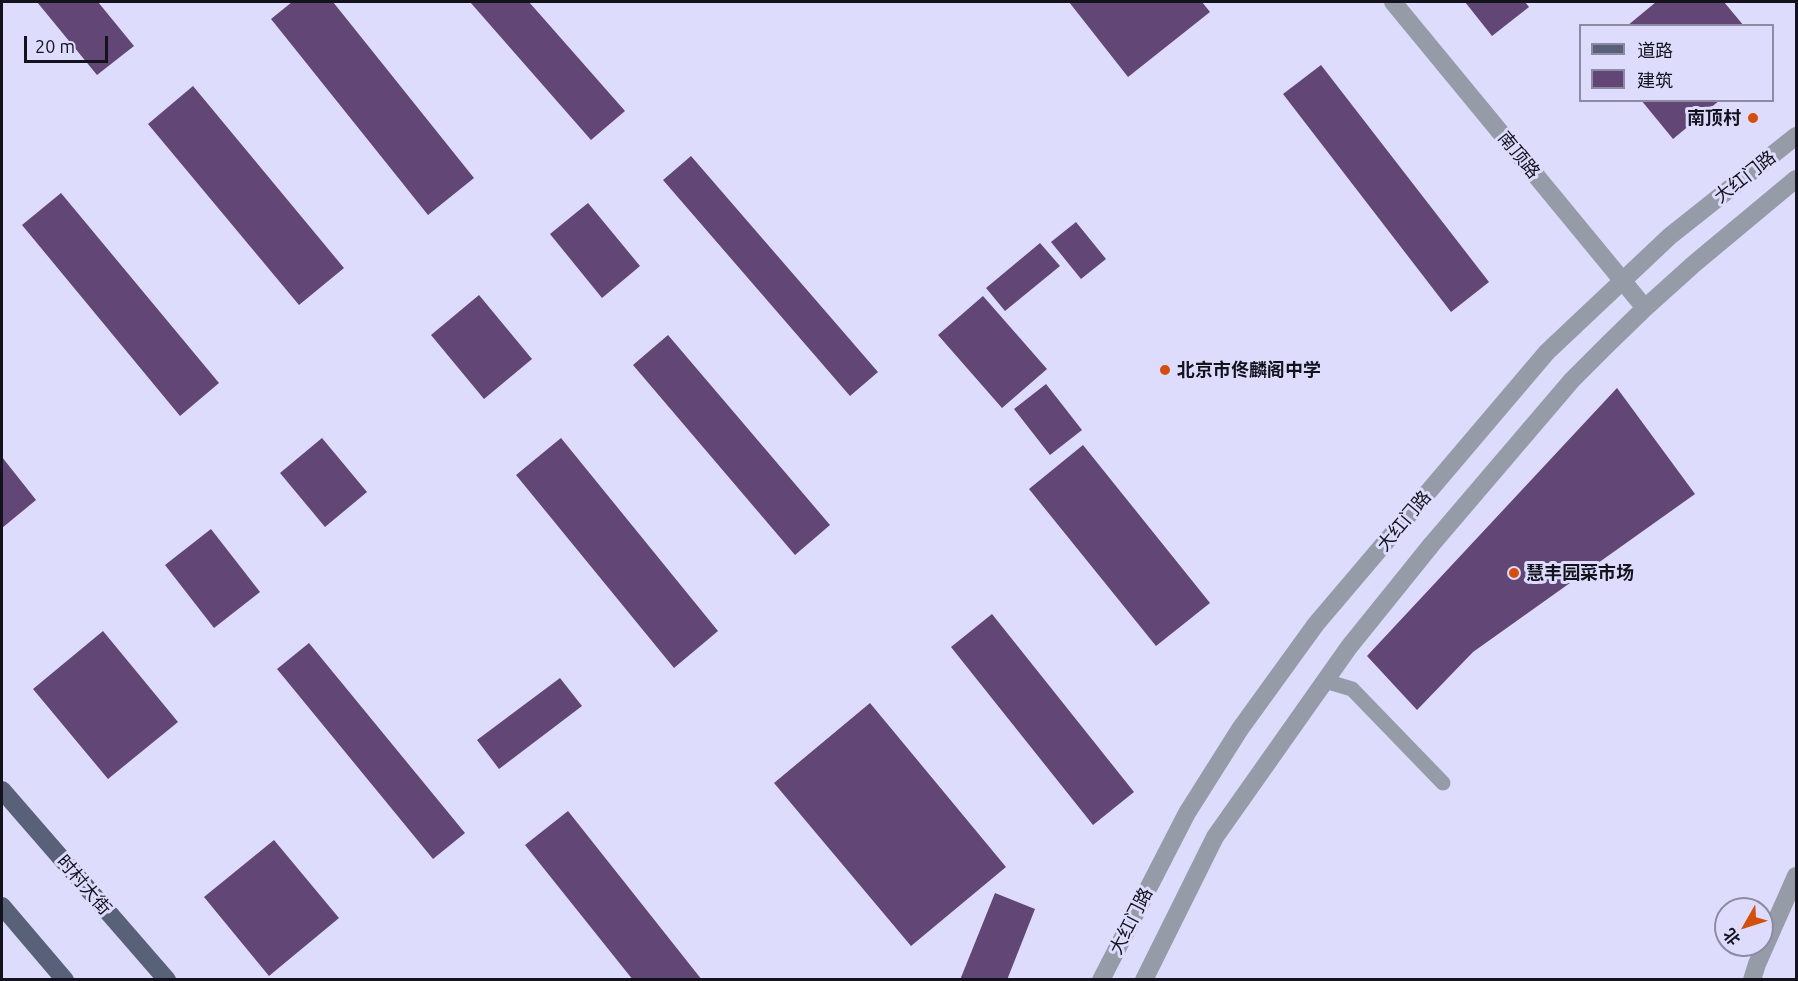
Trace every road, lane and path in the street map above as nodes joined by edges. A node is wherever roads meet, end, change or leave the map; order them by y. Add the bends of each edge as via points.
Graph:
1 (1393, 2) edge
2 (1797, 136) edge
3 (1797, 178) edge
4 (1622, 280) junction
5 (1645, 308) junction
6 (1325, 681) junction
7 (1443, 783) dead end
8 (2, 790) edge
9 (1797, 876) edge
10 (2, 906) edge
11 (65, 980) edge
12 (167, 980) edge
13 (1101, 980) edge
14 (1144, 980) edge
15 (1752, 980) edge

1 - 4 street, 南顶路
2 - 4 street, 大红门路 via 1670,236
3 - 5 street, 大红门路
4 - 5 street, 南顶路
4 - 13 street, 大红门路 via 1547,352 1316,624 1240,729 1186,813
5 - 6 street, 大红门路 via 1564,389 1432,544
6 - 7 lane via 1352,689
6 - 14 street, 大红门路 via 1215,837
8 - 12 main road, 时村大街
9 - 15 street
10 - 11 main road

